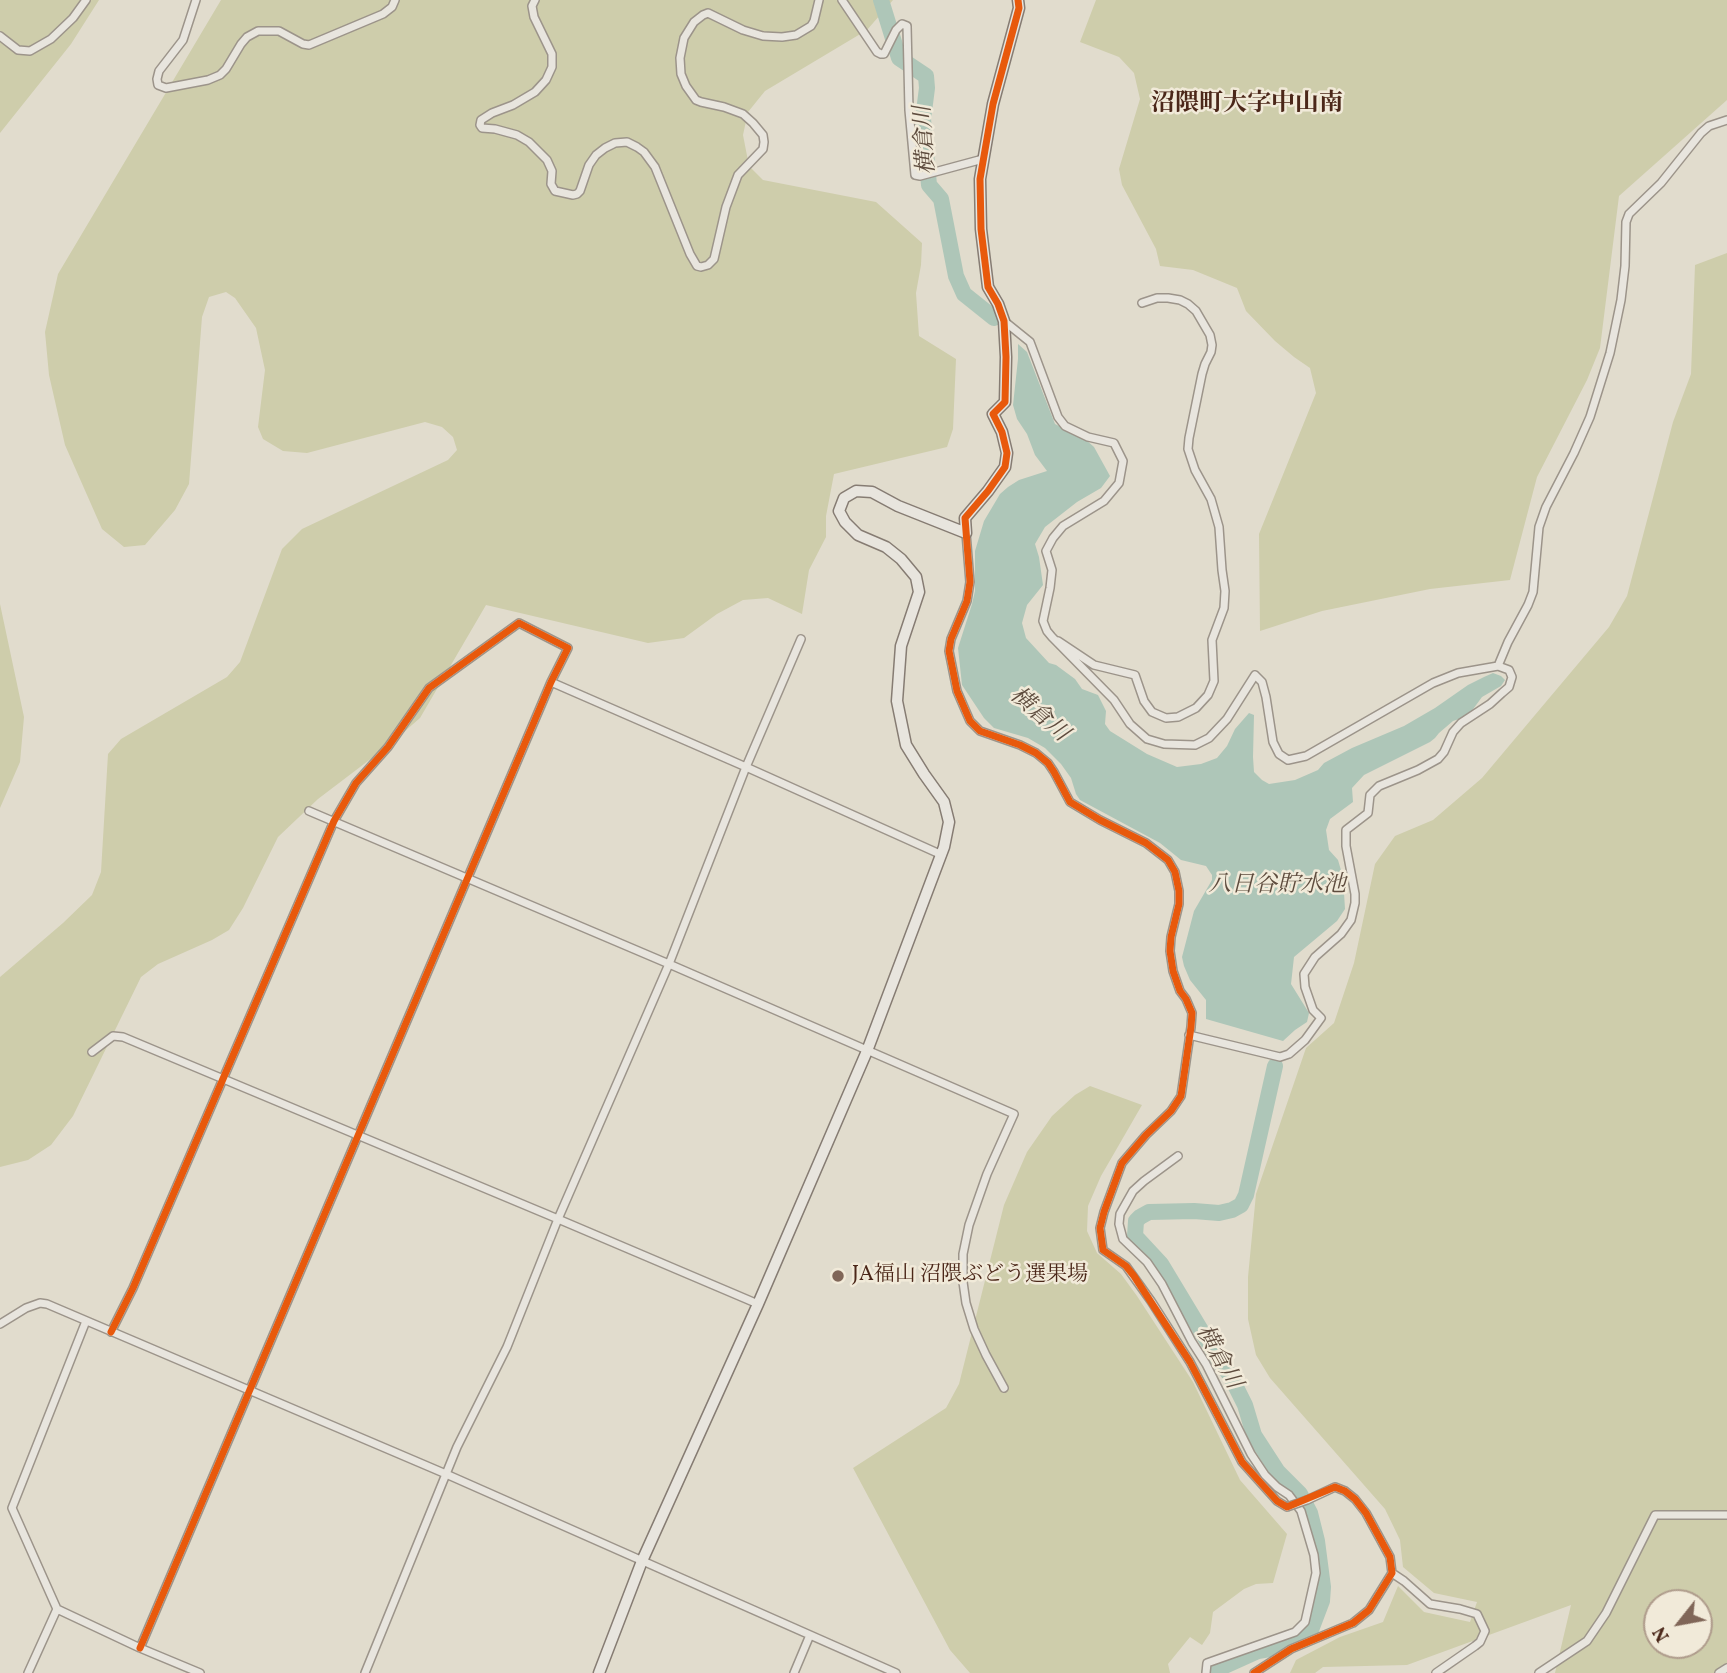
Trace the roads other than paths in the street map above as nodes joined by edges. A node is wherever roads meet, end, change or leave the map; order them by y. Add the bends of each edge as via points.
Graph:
1 (86, 0) edge
2 (196, 0) edge
3 (395, 0) edge
4 (535, 0) edge
5 (819, 0) edge
6 (842, 0) edge
7 (1018, 0) edge
8 (0, 36) edge
9 (1727, 120) edge
10 (983, 159) junction
11 (1142, 303) dead end
12 (1004, 321) junction
13 (966, 533) junction
14 (1052, 637) junction
15 (801, 639) dead end
16 (1497, 666) junction
17 (551, 682) junction
18 (746, 767) junction
19 (309, 811) dead end
20 (334, 821) junction
21 (942, 855) junction
22 (468, 879) junction
23 (669, 964) junction
24 (1189, 1035) junction
25 (867, 1051) junction
26 (92, 1052) dead end
27 (224, 1078) junction
28 (359, 1135) junction
29 (1178, 1156) dead end
30 (558, 1219) junction
31 (758, 1304) junction
32 (86, 1321) junction
33 (0, 1324) edge
34 (111, 1332) junction
35 (1004, 1388) dead end
36 (251, 1390) junction
37 (446, 1474) junction
38 (1727, 1515) edge
39 (642, 1561) junction
40 (1392, 1573) junction
41 (57, 1609) junction
42 (810, 1635) junction
43 (140, 1648) junction
44 (1727, 1668) edge
45 (28, 1673) edge
46 (200, 1673) edge
47 (365, 1673) edge
48 (599, 1673) edge
49 (794, 1673) edge
50 (896, 1673) edge
51 (1206, 1673) edge
52 (1254, 1673) edge
53 (1436, 1673) edge
54 (1539, 1673) edge
55 (1719, 1673) edge

1 - 8 street via 51,39 30,51 18,50
2 - 3 street via 183,40 159,71 158,85 166,88 220,75 240,44 258,31 279,31 309,44 383,14
4 - 5 street via 534,17 552,54 552,67 535,92 492,113 480,125 529,142 547,160 555,191 573,195 580,191 589,165 605,148 627,142 637,146 656,167 690,254 696,266 702,267 714,259 738,175 763,149 764,142 743,114 696,100 681,74 684,38 694,22 708,13 762,36 796,35 811,26
6 - 10 street via 881,54 896,30 902,24 907,26 915,175
7 - 10 street
9 - 16 street via 1700,133 1661,183 1629,214 1621,300 1610,353 1590,417 1539,527 1533,592
10 - 12 street via 985,270
11 - 14 street via 1168,298 1188,304 1212,345 1188,449 1219,527 1226,591 1212,640 1214,681 1196,708 1166,718 1152,712 1144,701 1135,675 1094,665
12 - 13 street via 1005,402 993,414 1007,453 1005,467 965,518
12 - 14 street via 1030,342 1065,426 1114,443 1123,461 1119,483 1104,501 1063,526 1046,551 1052,570 1043,621
13 - 21 street via 872,492 856,491 845,498 839,511 858,536 886,547 916,577 919,592 901,646 897,701 906,745 944,802 949,822
13 - 24 street via 970,582 949,651 957,691 970,721 981,731 1036,753 1048,763 1070,802 1168,860 1179,891 1170,951 1180,991 1192,1013
14 - 16 street via 1114,700 1130,724 1164,744 1195,745 1209,738 1255,675 1266,696 1273,742 1289,760 1306,756 1433,683
15 - 18 street
16 - 24 street via 1509,670 1509,687 1461,723 1438,759 1379,786 1370,795 1368,813 1346,830 1355,903 1341,934 1304,974 1313,1010 1321,1018 1305,1040 1280,1057
17 - 18 street
17 - 20 street via 568,648 519,623 429,688 356,783
17 - 22 street
18 - 21 street
18 - 23 street
19 - 20 street
20 - 22 street
20 - 27 street
21 - 25 street
22 - 23 street
22 - 28 street
23 - 25 street
23 - 30 street
24 - 40 street, bridge via 1181,1096 1122,1163 1100,1228 1103,1250 1126,1266 1151,1301 1190,1362 1242,1462 1287,1507 1335,1488 1351,1495 1377,1532 1390,1557
25 - 31 street
25 - 35 street via 1014,1114 987,1174 963,1254 966,1303 985,1355
26 - 27 street via 113,1036 123,1037
27 - 28 street
27 - 34 street
28 - 30 street
28 - 36 street
29 - 51 street via 1133,1191 1120,1213 1123,1239 1162,1284 1251,1454 1301,1511 1317,1573 1305,1622 1295,1632 1207,1663
30 - 31 street
30 - 37 street via 507,1347
31 - 39 street
32 - 33 street via 40,1303
32 - 34 street
32 - 41 street via 12,1508
34 - 36 street
36 - 37 street
36 - 43 street
37 - 39 street
37 - 47 street
38 - 54 street via 1655,1514 1587,1642
39 - 42 street
39 - 48 street
40 - 52 street via 1368,1610 1353,1623 1291,1649
40 - 53 street via 1430,1604 1477,1614 1485,1631 1480,1642
41 - 43 street
41 - 45 street
42 - 49 street
42 - 50 street
43 - 46 street
44 - 55 street

